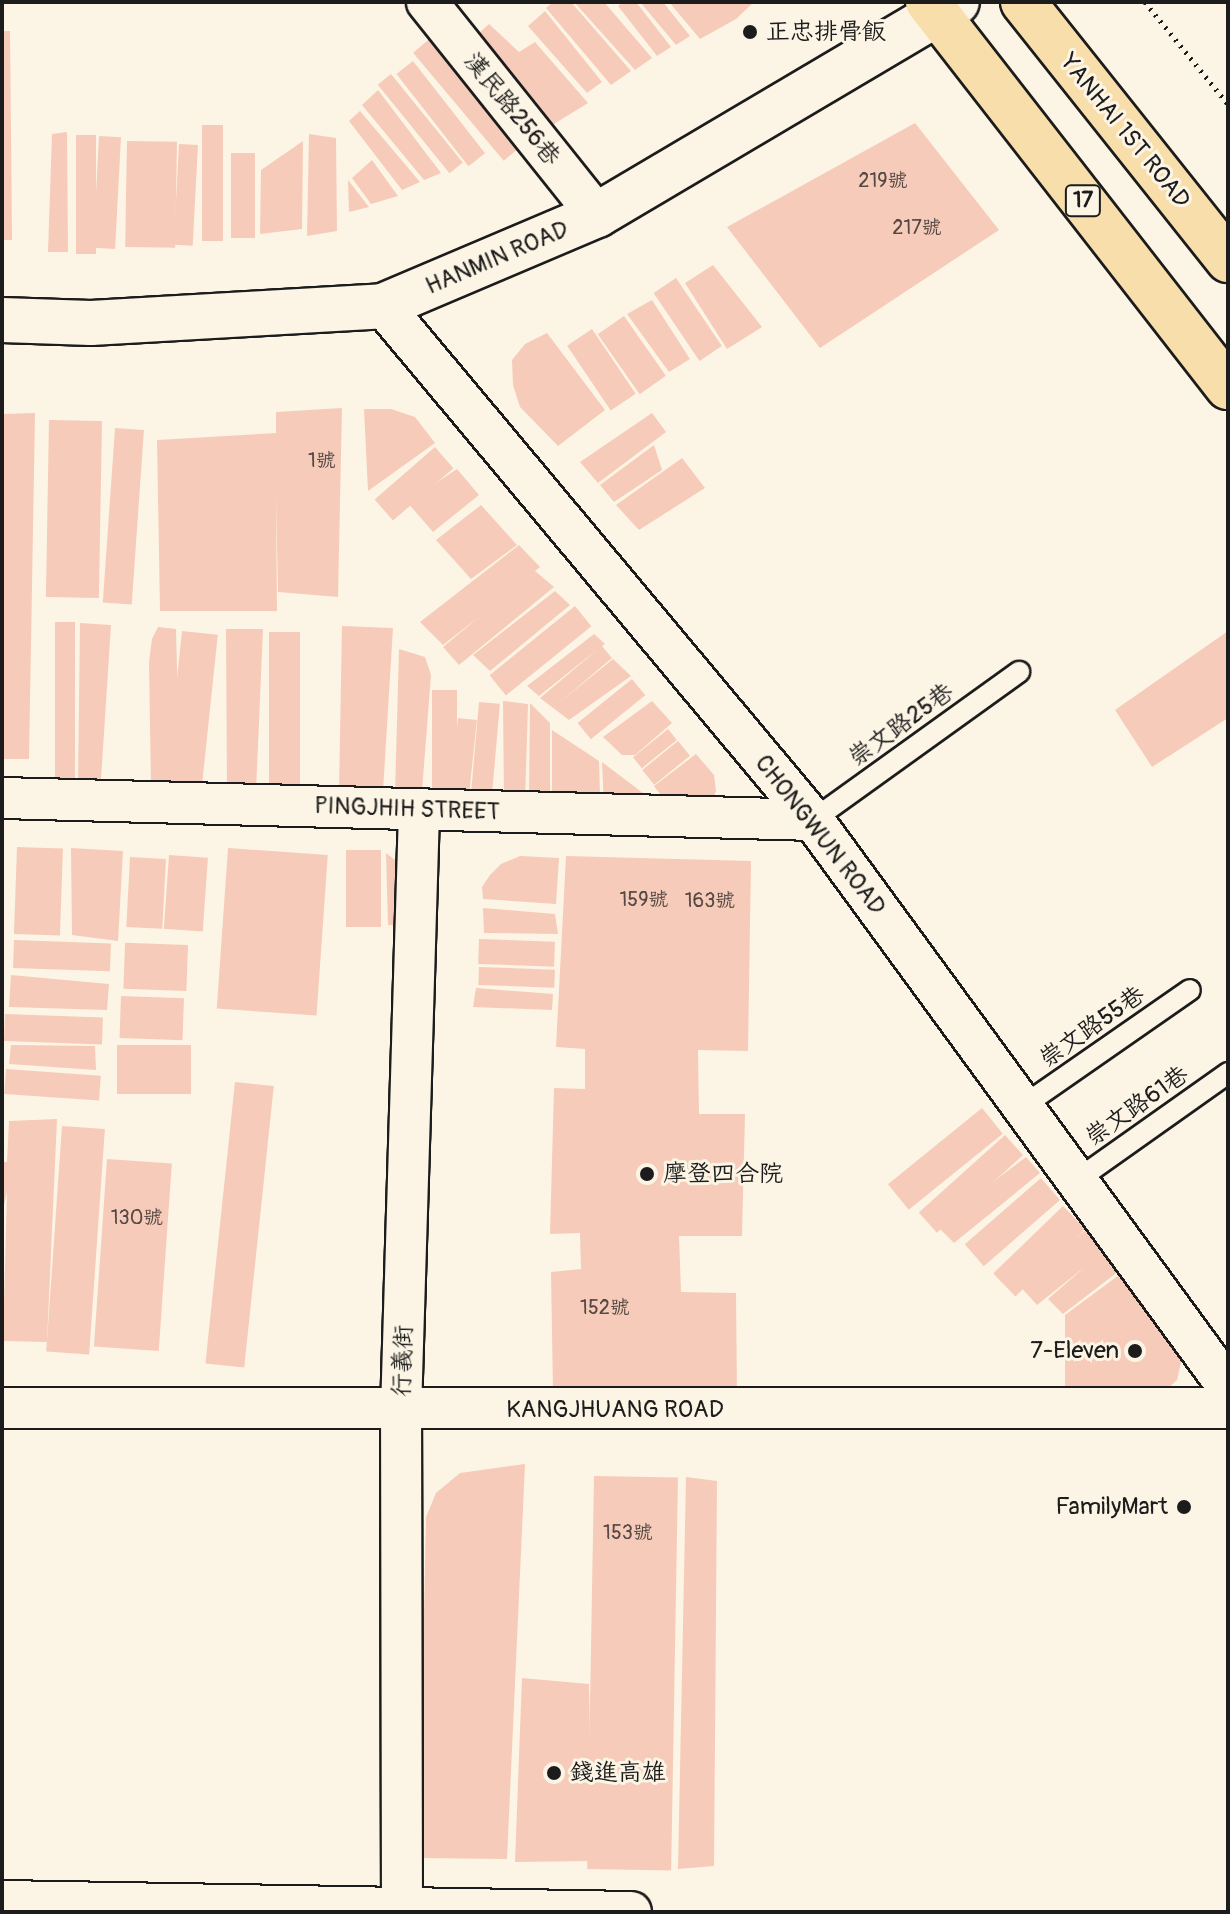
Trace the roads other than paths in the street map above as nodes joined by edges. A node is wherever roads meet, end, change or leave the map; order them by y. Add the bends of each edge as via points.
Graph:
1 (427, 2) edge
2 (1023, 2) edge
3 (941, 6) edge
4 (597, 215) junction
5 (1228, 260) edge
6 (383, 306) junction
7 (2, 320) edge
8 (1228, 387) edge
9 (1019, 672) dead end
10 (2, 798) edge
11 (419, 810) junction
12 (813, 820) junction
13 (1190, 990) dead end
14 (1228, 1073) edge
15 (1023, 1106) junction
16 (1077, 1180) junction
17 (1228, 1387) edge
18 (2, 1408) edge
19 (1228, 1408) edge
20 (401, 1411) junction
21 (2, 1901) edge
22 (402, 1911) edge
23 (631, 1912) edge

1 - 4 street, 漢民路256巷
2 - 5 main road, YANHAI 1ST ROAD
3 - 4 street, HANMIN ROAD
3 - 8 main road, 17
4 - 6 street, HANMIN ROAD
6 - 7 street, HANMIN ROAD via 91,323
6 - 12 street, CHONGWUN ROAD
9 - 12 lane, 崇文路25巷
10 - 11 street, PINGJHIH STREET
11 - 12 street, PINGJHIH STREET
11 - 20 street, 行義街
12 - 15 street, CHONGWUN ROAD
13 - 15 lane, 崇文路55巷
14 - 16 lane, 崇文路61巷
15 - 16 street, CHONGWUN ROAD
16 - 17 street, CHONGWUN ROAD
18 - 20 street, KANGJHUANG ROAD
19 - 20 street, KANGJHUANG ROAD
20 - 22 street, 行義街
21 - 22 street
22 - 23 street

